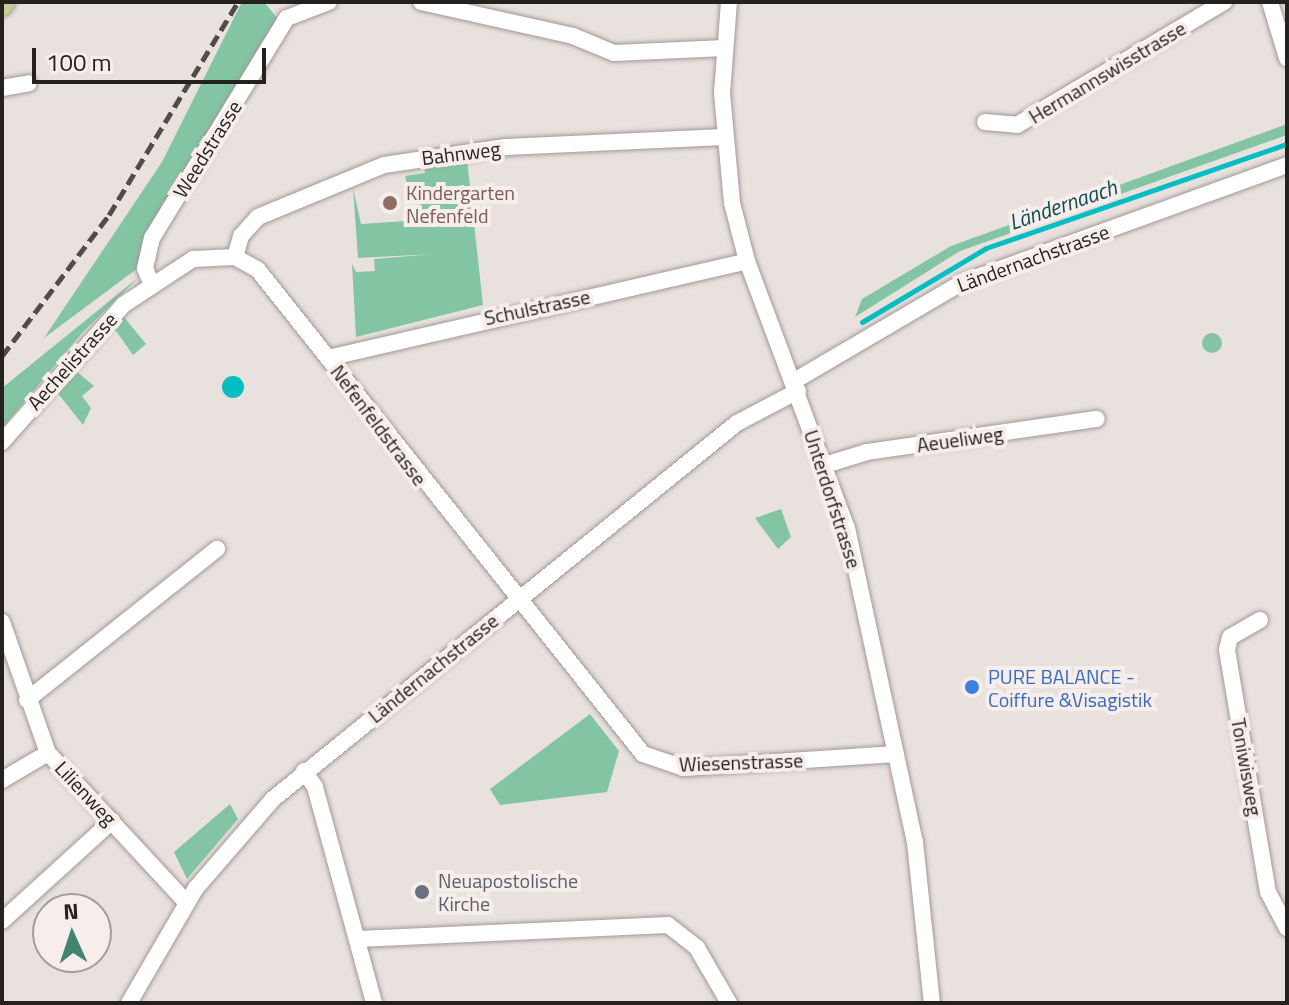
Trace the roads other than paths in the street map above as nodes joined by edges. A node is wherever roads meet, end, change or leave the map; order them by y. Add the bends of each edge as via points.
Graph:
1 (329, 2) edge
2 (421, 2) edge
3 (729, 2) edge
4 (1224, 2) edge
5 (1270, 2) edge
6 (725, 48) junction
7 (1287, 58) edge
8 (29, 83) dead end
9 (2, 88) edge
10 (985, 122) dead end
11 (724, 137) junction
12 (1287, 165) edge
13 (235, 257) junction
14 (747, 261) junction
15 (151, 283) junction
16 (328, 358) junction
17 (796, 386) junction
18 (1097, 419) dead end
19 (2, 442) edge
20 (825, 465) junction
21 (217, 549) dead end
22 (516, 602) junction
23 (1260, 620) dead end
24 (2, 622) edge
25 (27, 700) junction
26 (48, 753) junction
27 (896, 754) junction
28 (304, 771) junction
29 (2, 780) edge
30 (112, 821) junction
31 (186, 902) junction
32 (2, 921) edge
33 (1287, 928) edge
34 (358, 939) junction
35 (129, 1003) edge
36 (374, 1003) edge
37 (729, 1003) edge
38 (932, 1003) edge

1 - 15 street, Weedstrasse via 287,18 152,238 145,268
2 - 6 street via 573,36 614,53
3 - 6 street, Unterdorfstrasse
4 - 10 street, Hermannswisstrasse via 1017,125
5 - 7 street
6 - 11 street, Unterdorfstrasse
8 - 9 street
11 - 13 street, Bahnweg via 506,147 384,165 258,217 241,236
11 - 14 street, Unterdorfstrasse
12 - 17 street, Ländernachstrasse via 961,283
13 - 15 street, Aechelistrasse via 193,259
13 - 16 street, Nefenfeldstrasse via 258,270
14 - 16 street, Schulstrasse
14 - 17 street, Unterdorfstrasse
15 - 19 street, Aechelistrasse via 89,335
16 - 22 street, Nefenfeldstrasse
17 - 20 street, Unterdorfstrasse
17 - 22 street, Ländernachstrasse via 737,423
18 - 20 street, Aeueliweg via 867,452
20 - 27 street, Unterdorfstrasse via 854,558
21 - 25 street
22 - 27 street, Wiesenstrasse via 613,724 655,760 721,767
22 - 28 street, Ländernachstrasse
23 - 33 street, Toniwisweg via 1230,637 1227,650 1268,892
24 - 25 street, Lilienweg
25 - 26 street, Lilienweg
26 - 29 street
26 - 30 street, Lilienweg
27 - 38 street, Unterdorfstrasse via 920,874
28 - 31 street, Ländernachstrasse via 249,823
28 - 34 street via 315,787
30 - 31 street, Lilienweg
30 - 32 street
31 - 35 street, Ländernachstrasse
34 - 36 street
34 - 37 street via 668,925 697,948

